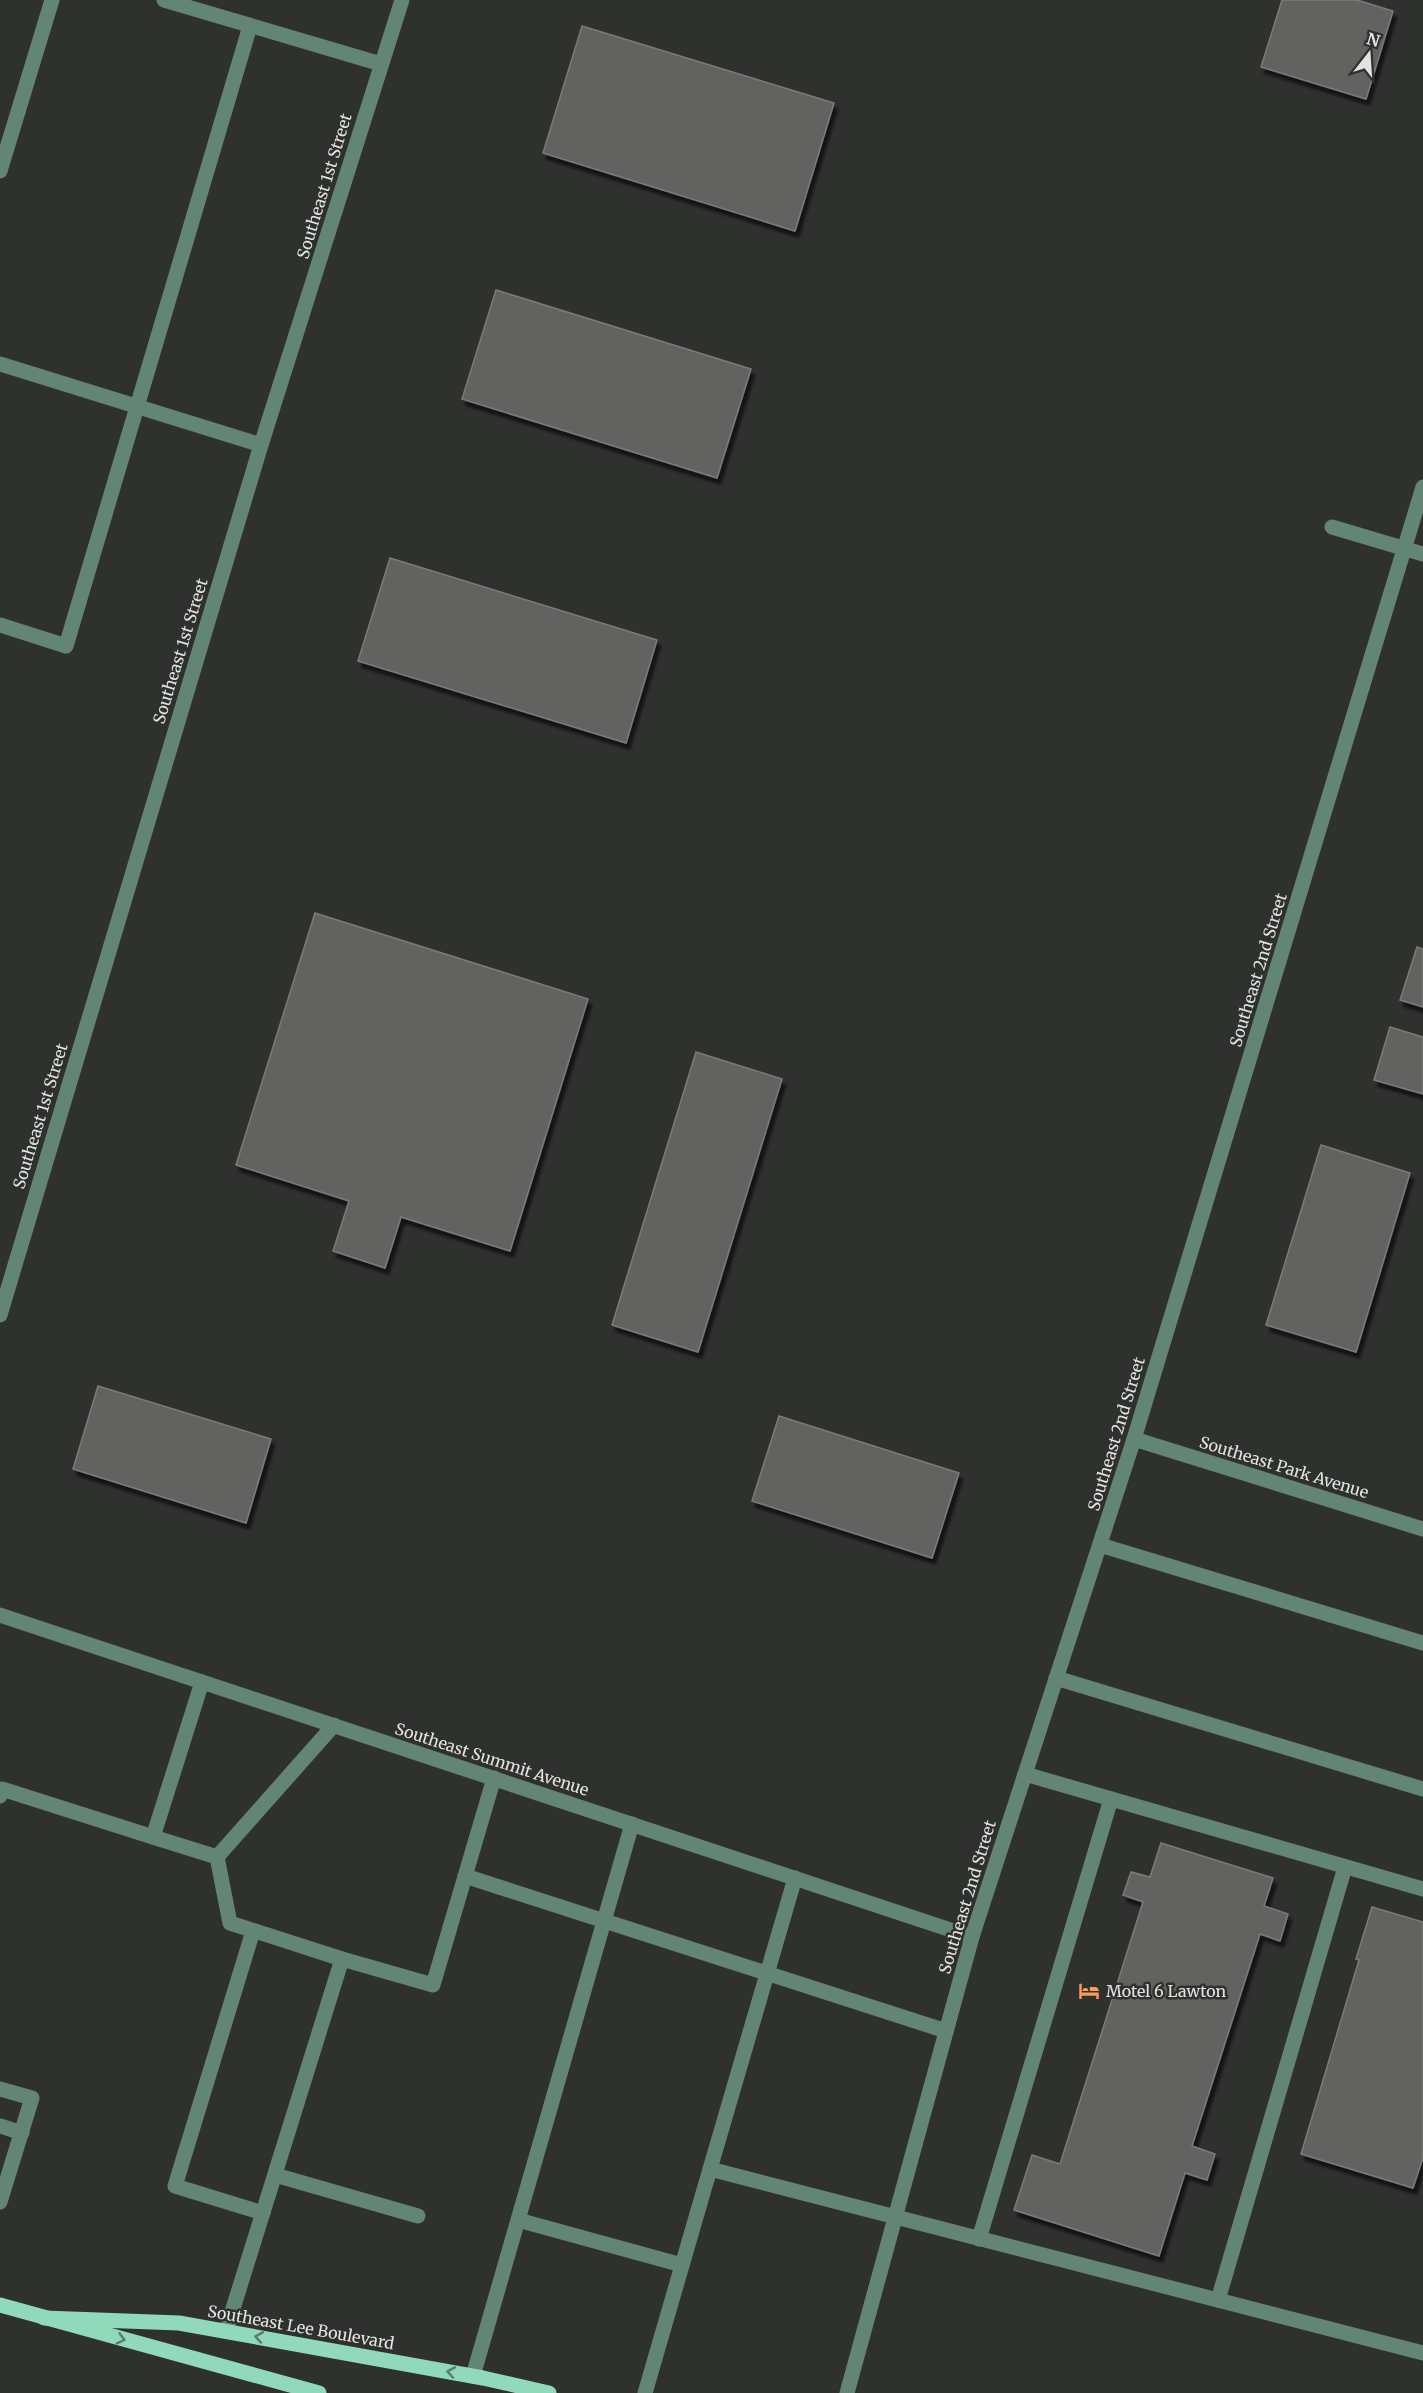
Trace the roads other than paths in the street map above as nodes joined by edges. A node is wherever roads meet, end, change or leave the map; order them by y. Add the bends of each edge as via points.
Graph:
1 (52, 0) edge
2 (164, 0) edge
3 (402, 0) edge
4 (250, 26) junction
5 (381, 64) junction
6 (0, 171) edge
7 (0, 364) edge
8 (138, 407) junction
9 (261, 445) junction
10 (1423, 488) edge
11 (1332, 527) dead end
12 (1405, 548) junction
13 (1423, 554) edge
14 (0, 625) edge
15 (0, 1315) edge
16 (1134, 1439) junction
17 (1423, 1529) edge
18 (1100, 1545) junction
19 (0, 1615) edge
20 (1423, 1643) edge
21 (1056, 1678) junction
22 (202, 1682) junction
23 (334, 1725) junction
24 (1025, 1774) junction
25 (494, 1778) junction
26 (1423, 1789) edge
27 (0, 1796) edge
28 (1111, 1798) junction
29 (632, 1824) junction
30 (153, 1837) junction
31 (217, 1857) junction
32 (1345, 1867) junction
33 (465, 1876) junction
34 (795, 1878) junction
35 (1423, 1889) edge
36 (604, 1921) junction
37 (253, 1931) junction
38 (972, 1937) junction
39 (342, 1959) junction
40 (766, 1973) junction
41 (946, 2031) junction
42 (0, 2089) edge
43 (0, 2126) edge
44 (22, 2133) junction
45 (710, 2169) junction
46 (4, 2173) edge
47 (275, 2175) junction
48 (0, 2202) edge
49 (263, 2214) junction
50 (418, 2216) dead end
51 (895, 2218) junction
52 (518, 2220) junction
53 (979, 2239) junction
54 (682, 2265) junction
55 (1218, 2300) junction
56 (0, 2305) edge
57 (44, 2318) junction
58 (226, 2331) junction
59 (1423, 2353) edge
60 (473, 2376) junction
61 (319, 2393) edge
62 (549, 2393) edge
63 (645, 2393) edge
64 (847, 2393) edge

1 - 6 street
2 - 4 street
3 - 5 street, Southeast 1st Street
4 - 5 street
4 - 8 street
5 - 9 street, Southeast 1st Street
7 - 8 street
8 - 9 street
8 - 14 street via 66,646
9 - 15 street, Southeast 1st Street
10 - 12 street, Southeast 2nd Street
11 - 12 street
12 - 13 street
12 - 16 street, Southeast 2nd Street
16 - 17 street, Southeast Park Avenue
16 - 18 street, Southeast 2nd Street
18 - 20 street
18 - 21 street, Southeast 2nd Street
19 - 22 street, Southeast Summit Avenue
21 - 24 street, Southeast 2nd Street
21 - 26 street
22 - 23 street, Southeast Summit Avenue
22 - 30 street
23 - 25 street, Southeast Summit Avenue
23 - 31 street
24 - 28 street
24 - 38 street, Southeast 2nd Street
25 - 29 street, Southeast Summit Avenue
25 - 33 street
27 - 30 street via 2,1789
28 - 32 street
28 - 53 street
29 - 34 street, Southeast Summit Avenue
29 - 36 street
30 - 31 street
31 - 37 street via 230,1923
32 - 35 street
32 - 55 street
33 - 36 street
33 - 39 street via 433,1984
34 - 38 street, Southeast Summit Avenue
34 - 40 street
36 - 40 street
36 - 52 street
37 - 39 street
37 - 49 street via 175,2186
38 - 41 street, Southeast 2nd Street
39 - 47 street
40 - 41 street
40 - 45 street
41 - 51 street, Southeast 2nd Street
42 - 44 street via 32,2098
43 - 44 street
44 - 46 street
45 - 51 street
45 - 54 street
46 - 48 street
47 - 49 street
47 - 50 street
49 - 58 street
51 - 53 street
51 - 64 street, Southeast 2nd Street
52 - 54 street
52 - 60 street
53 - 55 street
54 - 63 street
55 - 59 street
56 - 57 main road, Southeast Lee Boulevard
57 - 58 main road, Southeast Lee Boulevard via 179,2323
57 -> 61 main road, Southeast Lee Boulevard
60 -> 58 main road, Southeast Lee Boulevard
60 - 62 main road, Southeast Lee Boulevard

